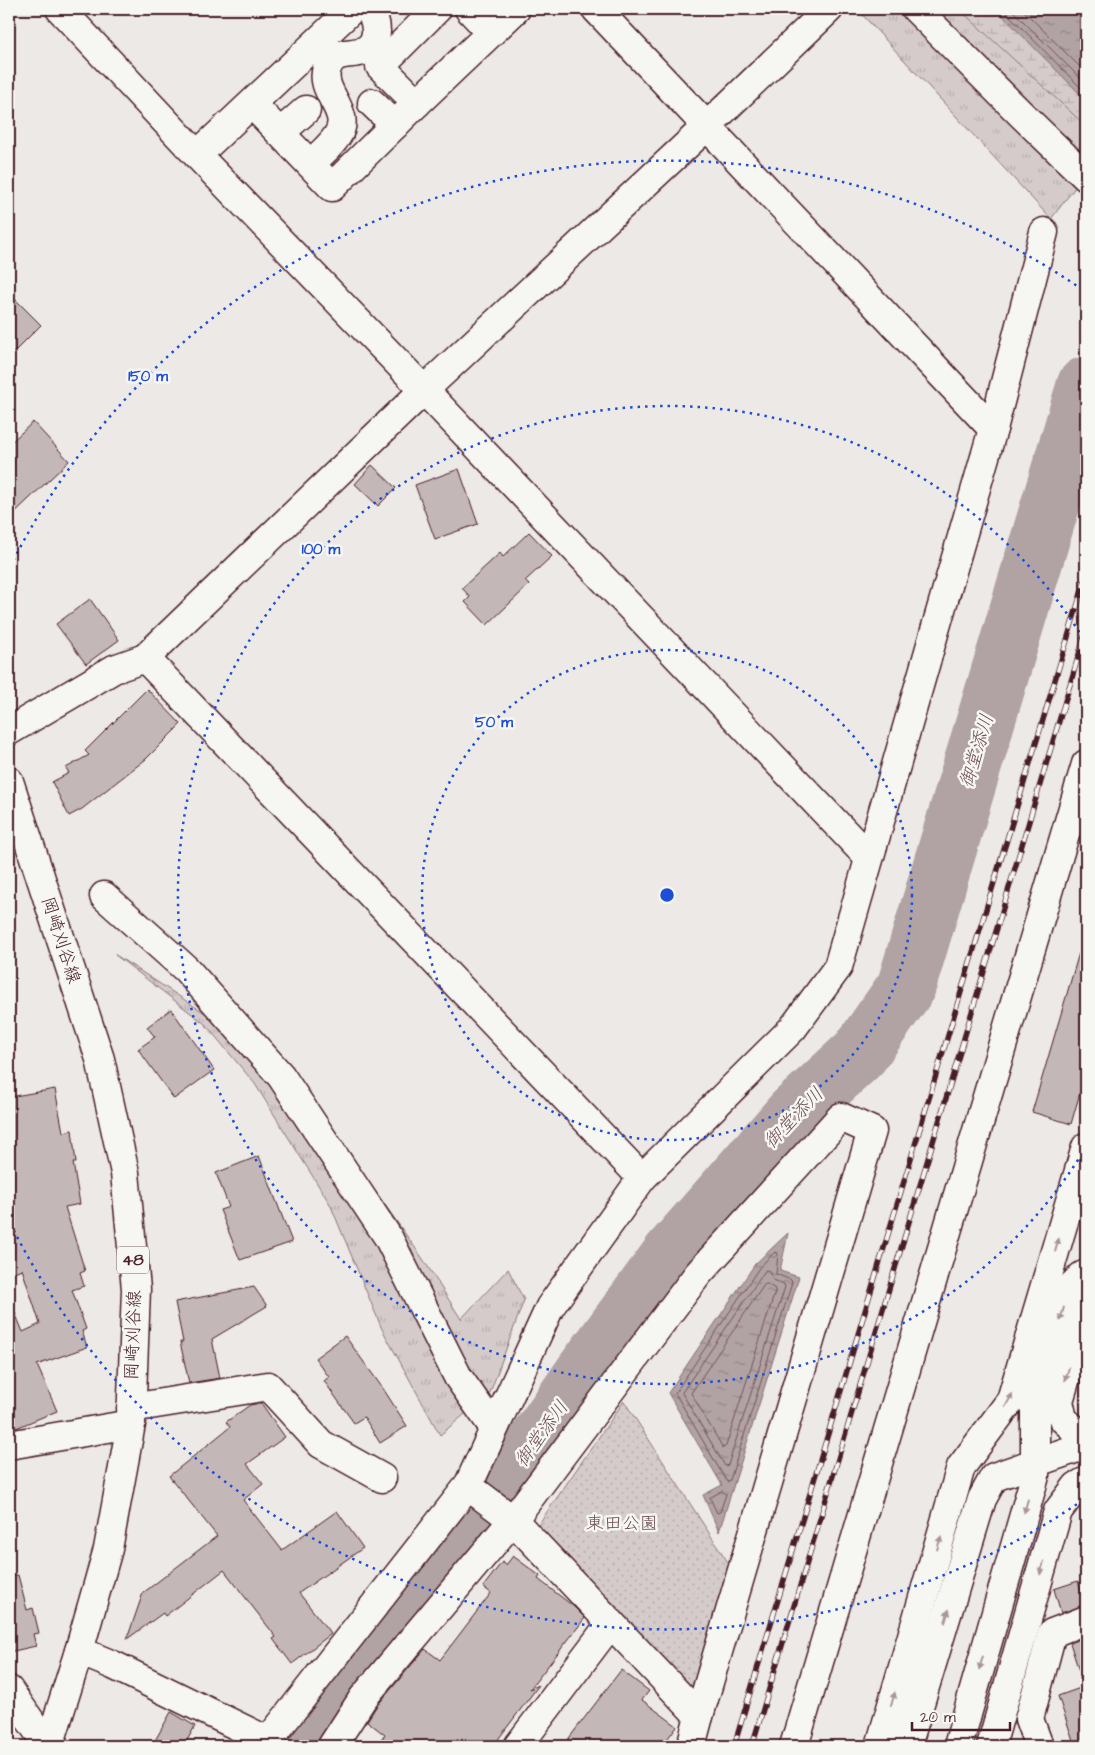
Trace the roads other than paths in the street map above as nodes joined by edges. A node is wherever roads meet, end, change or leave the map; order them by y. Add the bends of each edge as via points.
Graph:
1 (60, 9) edge
2 (352, 9) edge
3 (368, 9) edge
4 (469, 9) edge
5 (516, 9) edge
6 (596, 9) edge
7 (828, 9) edge
8 (916, 9) edge
9 (423, 14) edge
10 (491, 32) junction
11 (372, 103) dead end
12 (417, 103) junction
13 (252, 104) junction
14 (306, 110) dead end
15 (396, 125) junction
16 (707, 126) junction
17 (280, 133) junction
18 (196, 155) junction
19 (310, 164) junction
20 (1086, 177) edge
21 (1044, 232) dead end
22 (424, 390) junction
23 (992, 429) junction
24 (145, 658) junction
25 (9, 731) edge
26 (1086, 764) edge
27 (9, 781) edge
28 (869, 858) junction
29 (104, 896) dead end
30 (1086, 1147) edge
31 (642, 1178) junction
32 (1086, 1274) edge
33 (1086, 1311) edge
34 (131, 1416) junction
35 (494, 1428) junction
36 (1086, 1436) edge
37 (9, 1445) edge
38 (1086, 1445) edge
39 (1035, 1463) junction
40 (382, 1478) dead end
41 (1086, 1481) edge
42 (468, 1486) junction
43 (513, 1520) junction
44 (1086, 1620) edge
45 (611, 1623) junction
46 (79, 1651) junction
47 (9, 1690) edge
48 (699, 1716) junction
49 (271, 1744) edge
50 (49, 1746) edge
51 (332, 1746) edge
52 (518, 1746) edge
53 (691, 1746) edge
54 (794, 1746) edge
55 (880, 1746) edge
56 (908, 1746) edge
57 (958, 1746) edge
58 (991, 1746) edge
59 (1039, 1746) edge

1 - 18 street
2 - 13 street
3 - 19 street via 376,25 376,36 371,45 363,51 342,53 333,58 327,68 328,93 340,112 339,135
4 - 10 street
5 - 10 street
6 - 16 street
7 - 16 street
8 - 20 street
9 - 12 street via 380,66
10 - 12 street
11 - 15 street
12 - 15 street
13 - 17 street
13 - 18 street
14 - 17 street
15 - 19 street via 332,187
16 - 22 street
16 - 23 street
17 - 19 street
18 - 22 street
21 - 23 street
22 - 24 street
22 - 28 street
23 - 28 street
24 - 25 street via 114,669
24 - 31 street
26 - 54 street
27 - 34 street, 岡崎刈谷線 / 48 via 100,1059 125,1173 136,1289
28 - 31 street via 838,967 793,1028
29 - 35 street via 186,969 281,1076 388,1237 458,1378
55 -> 30 street via 961,1467 1011,1400
31 - 35 street via 550,1307
32 -> 39 street via 1069,1289 1035,1407
33 -> 36 street via 1059,1401 1063,1419
34 - 37 street
34 - 40 street via 268,1386 322,1444
34 - 46 street, 岡崎刈谷線 / 48 via 108,1549
35 - 42 street
38 - 39 street
56 -> 39 street via 982,1499 994,1477
39 -> 57 street via 1035,1476
41 -> 58 street via 1077,1486 1058,1511
42 - 43 street
42 - 49 street
43 - 45 street
43 - 48 street via 698,1274 841,1117 872,1131
43 - 51 street via 363,1698
44 - 59 street via 1052,1633 1029,1719
45 - 48 street
45 - 52 street
46 - 49 street
46 - 50 street, 岡崎刈谷線 / 48
47 - 50 street
48 - 53 street

